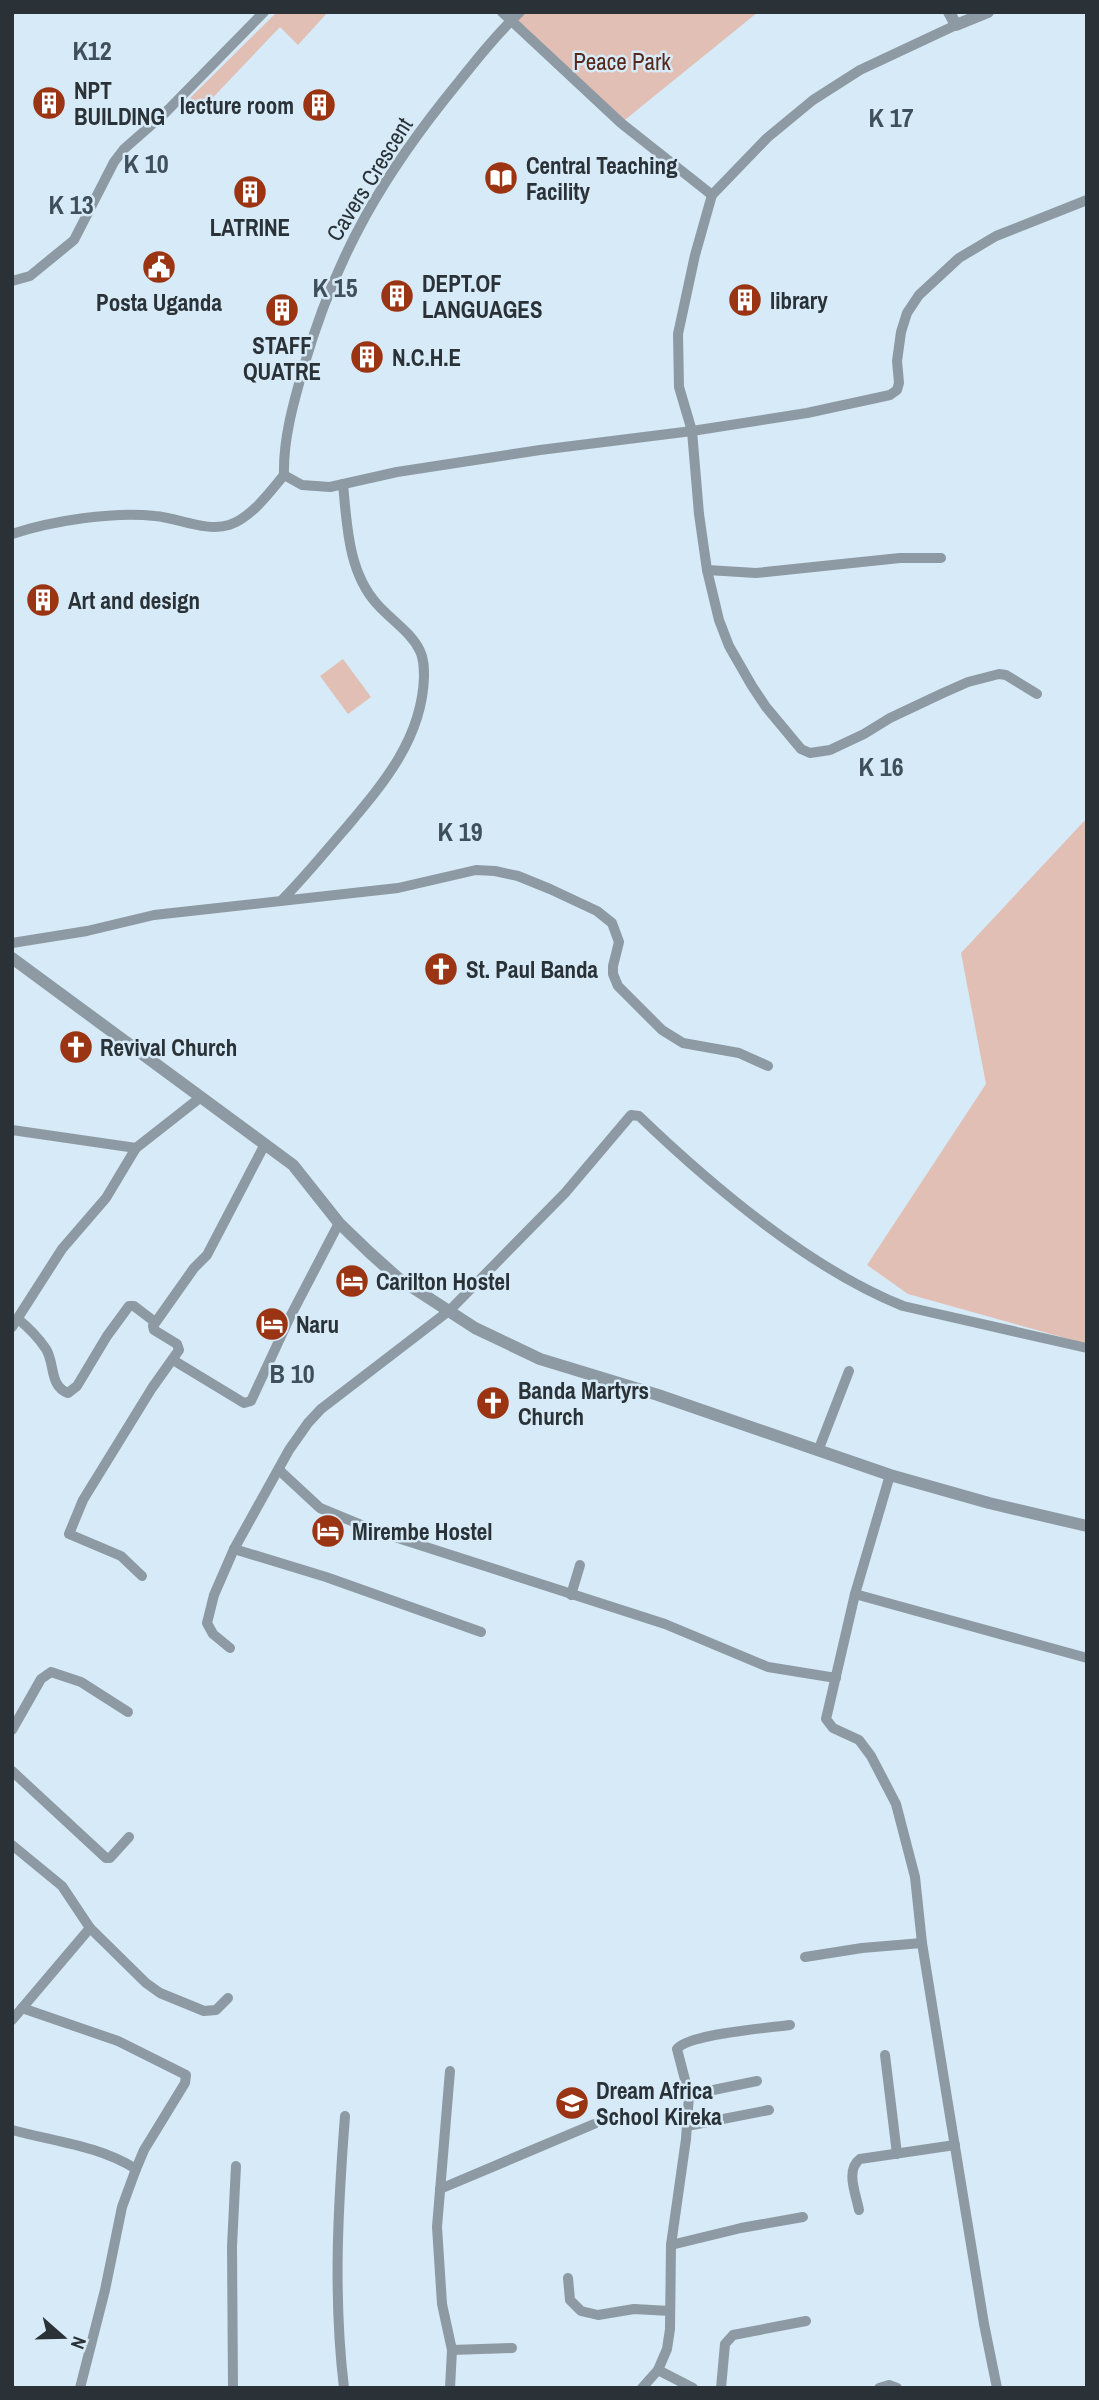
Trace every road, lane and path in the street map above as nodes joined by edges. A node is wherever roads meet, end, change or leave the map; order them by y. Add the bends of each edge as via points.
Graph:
1 (264, 12) edge
2 (502, 12) edge
3 (520, 12) edge
4 (949, 12) edge
5 (988, 12) edge
6 (511, 21) junction
7 (956, 25) junction
8 (712, 195) junction
9 (1087, 200) edge
10 (12, 281) edge
11 (692, 431) junction
12 (284, 475) junction
13 (343, 484) junction
14 (12, 534) edge
15 (941, 558) dead end
16 (707, 570) junction
17 (1037, 695) dead end
18 (281, 901) junction
19 (12, 943) edge
20 (12, 958) edge
21 (768, 1066) dead end
22 (201, 1097) junction
23 (12, 1130) edge
24 (265, 1144) junction
25 (136, 1148) junction
26 (339, 1223) junction
27 (450, 1310) junction
28 (155, 1322) junction
29 (15, 1323) edge
30 (1087, 1348) edge
31 (173, 1360) junction
32 (849, 1371) dead end
33 (818, 1451) junction
34 (279, 1469) junction
35 (890, 1475) junction
36 (1087, 1526) edge
37 (234, 1549) junction
38 (580, 1564) dead end
39 (142, 1576) dead end
40 (855, 1594) junction
41 (571, 1595) junction
42 (481, 1633) dead end
43 (230, 1648) dead end
44 (1087, 1658) edge
45 (836, 1678) junction
46 (128, 1712) dead end
47 (12, 1730) edge
48 (12, 1771) edge
49 (129, 1837) dead end
50 (12, 1845) edge
51 (90, 1927) junction
52 (922, 1944) junction
53 (805, 1957) dead end
54 (228, 1998) dead end
55 (22, 2008) junction
56 (12, 2020) edge
57 (790, 2025) dead end
58 (885, 2055) dead end
59 (450, 2071) dead end
60 (757, 2081) dead end
61 (689, 2095) junction
62 (769, 2110) dead end
63 (345, 2116) dead end
64 (594, 2124) dead end
65 (687, 2126) junction
66 (12, 2130) edge
67 (955, 2145) junction
68 (897, 2154) junction
69 (236, 2166) dead end
70 (136, 2169) junction
71 (440, 2189) junction
72 (859, 2210) dead end
73 (803, 2217) dead end
74 (671, 2245) junction
75 (568, 2278) dead end
76 (670, 2311) junction
77 (806, 2321) dead end
78 (512, 2347) dead end
79 (452, 2350) junction
80 (658, 2370) junction
81 (80, 2388) edge
82 (233, 2388) edge
83 (344, 2388) edge
84 (450, 2388) edge
85 (642, 2388) edge
86 (693, 2388) edge
87 (721, 2388) edge
88 (879, 2388) edge
89 (897, 2388) edge
90 (997, 2388) edge

1 - 10 street via 124,149 74,240 30,276
2 - 6 street
3 - 6 street, Cavers Crescent
4 - 7 street
5 - 7 street
6 - 8 street via 622,123
6 - 12 street, Cavers Crescent via 390,172 335,274 308,349 290,422
7 - 8 street via 860,70 813,100 767,138
8 - 11 street via 678,334 679,387
9 - 11 street via 996,236 959,258 929,285 907,313 901,332 897,390 807,413
11 - 13 street via 527,452
11 - 16 street
12 - 13 street via 314,487
12 - 14 street via 230,525 205,526 140,515 60,521
13 - 18 street via 355,567 370,596 420,649 424,693 413,733 392,769
15 - 16 street via 755,573
16 - 17 street via 729,646 766,707 805,752 830,750 943,693 988,677 1006,675
18 - 19 street via 154,915
18 - 21 street via 398,888 476,870 518,876 597,911 612,923 620,942 613,966 618,986 662,1030 683,1043 739,1053
20 - 22 street
22 - 24 street
22 - 25 street
23 - 25 street
24 - 26 street via 293,1165
24 - 28 street via 206,1255
25 - 29 street via 106,1198 62,1249
26 - 27 street via 398,1278
26 - 31 street via 251,1402 244,1403
27 - 30 street via 557,1201 627,1117 635,1115 769,1227 880,1297
27 - 33 street via 475,1328 540,1359
27 - 34 street via 321,1409 298,1435
28 - 29 street via 129,1306 78,1385 68,1393 56,1382 47,1351 32,1331
28 - 31 street via 154,1330 179,1348
31 - 39 street via 83,1500 69,1534 121,1556
32 - 33 street
33 - 35 street
34 - 37 street
34 - 41 street via 310,1502 329,1513
35 - 36 street
35 - 40 street
37 - 42 street
37 - 43 street via 206,1619 213,1634
38 - 41 street
40 - 44 street
40 - 45 street
41 - 45 street via 665,1624 768,1667
45 - 52 street via 826,1719 865,1747 896,1804 915,1877
46 - 47 street via 81,1682 51,1672 41,1679
48 - 49 street via 106,1858
50 - 51 street via 62,1886
51 - 54 street via 160,1993 204,2011
51 - 55 street
52 - 53 street
52 - 67 street
55 - 56 street
55 - 70 street via 118,2041 186,2075
57 - 61 street via 681,2044 677,2049
58 - 68 street
59 - 71 street
60 - 61 street
61 - 65 street
62 - 65 street
63 - 83 street via 336,2284
64 - 71 street
65 - 74 street
66 - 70 street via 114,2155
67 - 68 street
67 - 90 street
68 - 72 street via 855,2163 851,2172
69 - 82 street
70 - 81 street via 122,2207
71 - 79 street via 439,2269
73 - 74 street
74 - 76 street
75 - 76 street via 570,2300 581,2311 598,2315 634,2309
76 - 80 street via 667,2349
77 - 87 street via 733,2335 724,2344
78 - 79 street
79 - 84 street
80 - 85 street
80 - 86 street
88 - 89 street

